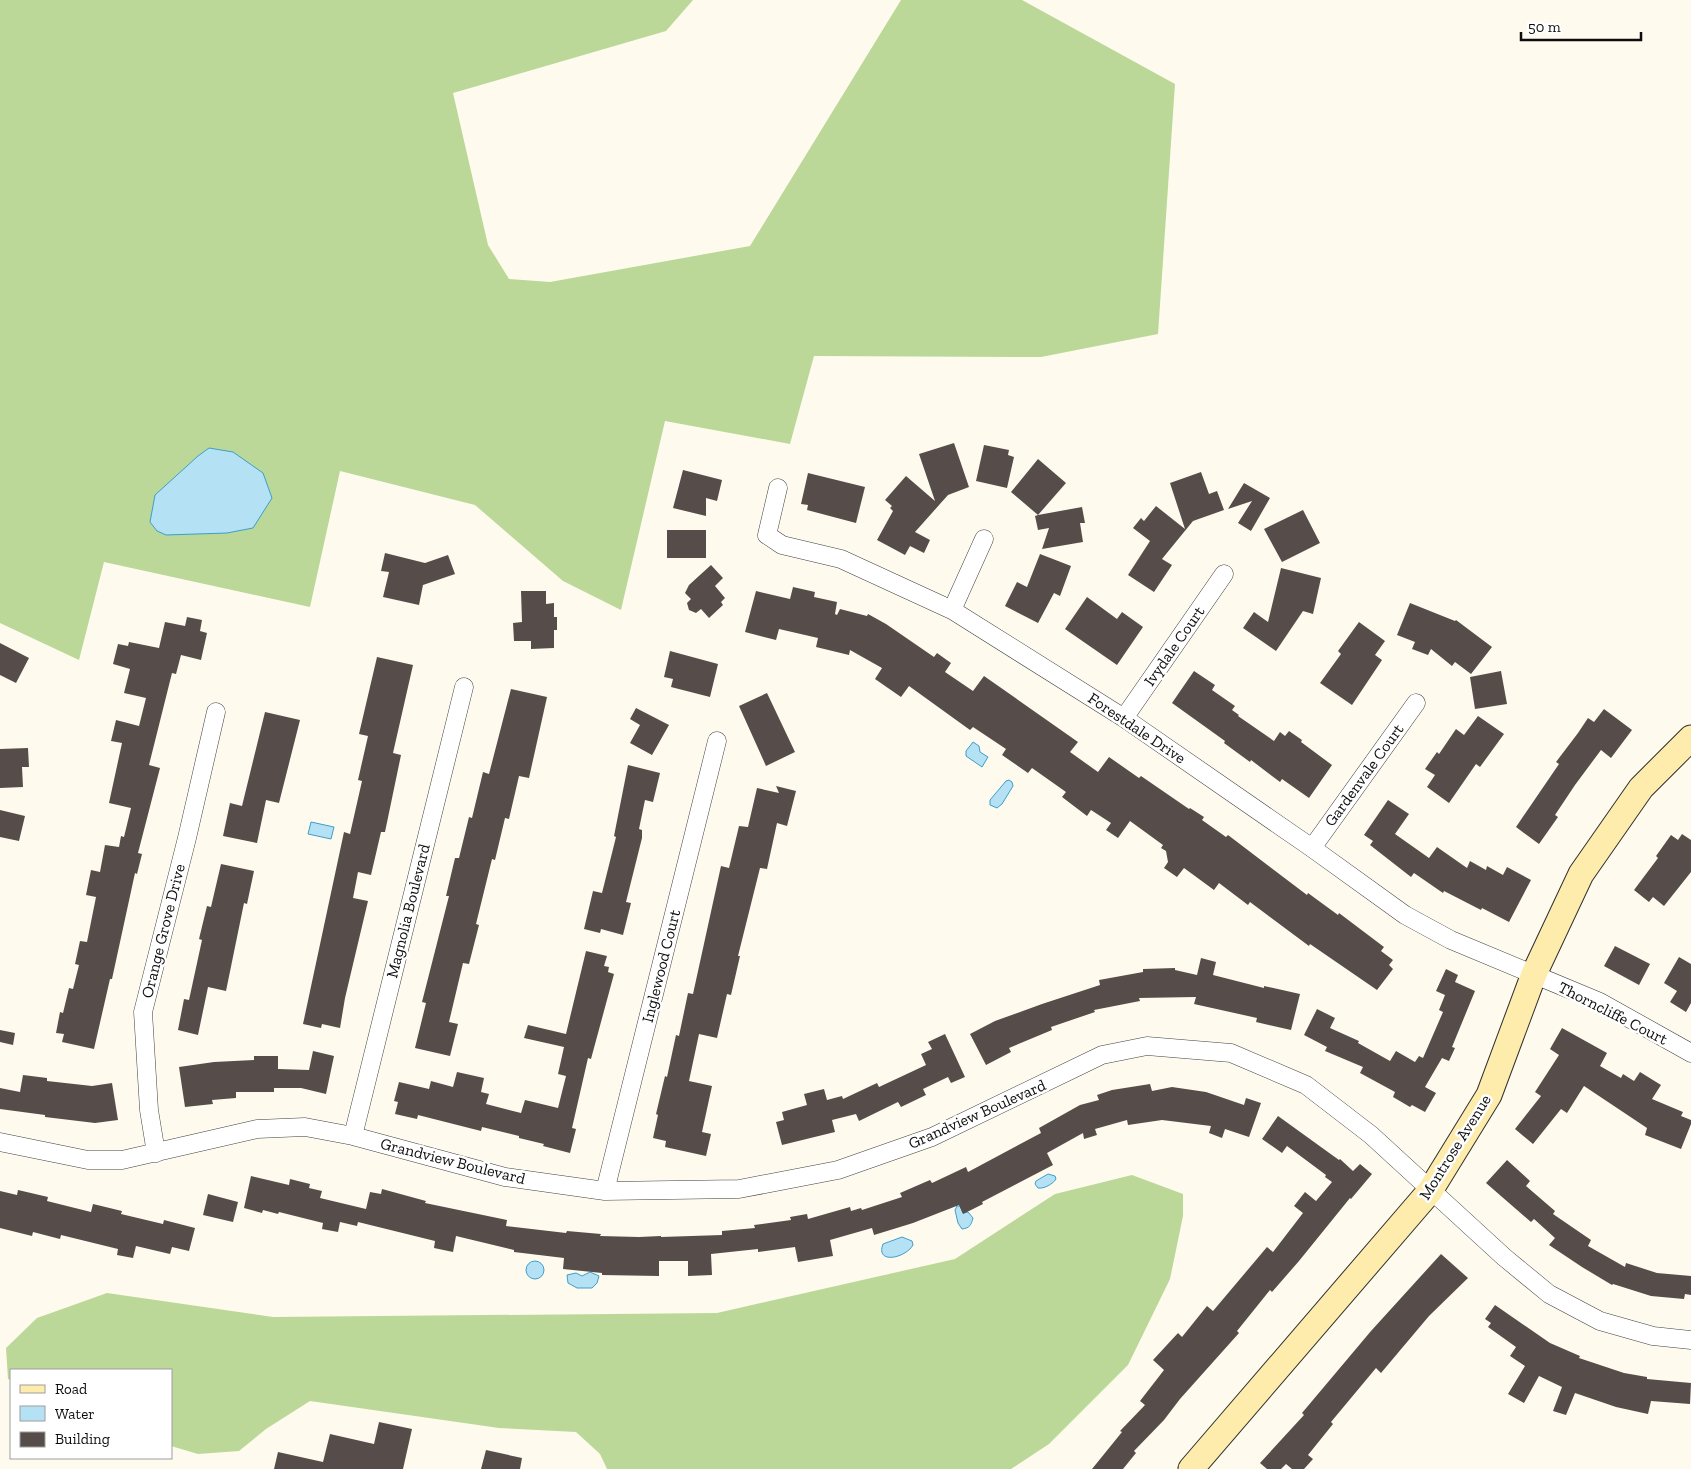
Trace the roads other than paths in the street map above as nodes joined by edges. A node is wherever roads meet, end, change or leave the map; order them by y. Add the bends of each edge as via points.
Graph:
1 (778, 488) dead end
2 (984, 539) dead end
3 (1224, 574) dead end
4 (952, 610) junction
5 (464, 687) dead end
6 (1416, 703) dead end
7 (216, 712) dead end
8 (1124, 718) junction
9 (1691, 738) edge
10 (717, 741) dead end
11 (1312, 848) junction
12 (1534, 974) junction
13 (1691, 1053) edge
14 (352, 1136) junction
15 (0, 1142) edge
16 (156, 1153) junction
17 (605, 1190) junction
18 (1430, 1191) junction
19 (1691, 1340) edge
20 (1191, 1469) edge

1 - 4 street, Forestdale Drive via 767,535 782,545 841,559
2 - 4 street
3 - 8 street, Ivydale Court
4 - 8 street, Forestdale Drive
5 - 14 street, Magnolia Boulevard
6 - 11 street, Gardenvale Court
7 - 16 street, Orange Grove Drive via 143,1012 149,1110
8 - 11 street, Forestdale Drive
9 - 12 street, Montrose Avenue via 1641,788 1581,874
10 - 17 street, Inglewood Court
11 - 12 street, Forestdale Drive via 1405,915 1451,940
12 - 13 street, Thorncliffe Court via 1600,1002
12 - 18 street, Montrose Avenue via 1489,1095
14 - 16 street, Grandview Boulevard via 305,1127 257,1129
14 - 17 street, Grandview Boulevard via 505,1177
15 - 16 street, Grandview Boulevard via 88,1160 122,1160
17 - 18 street, Grandview Boulevard via 740,1189 838,1170 932,1137 1102,1055 1146,1046 1231,1053 1306,1085 1371,1135
18 - 19 street, Grandview Boulevard via 1549,1294 1600,1321 1653,1336
18 - 20 street, Montrose Avenue

